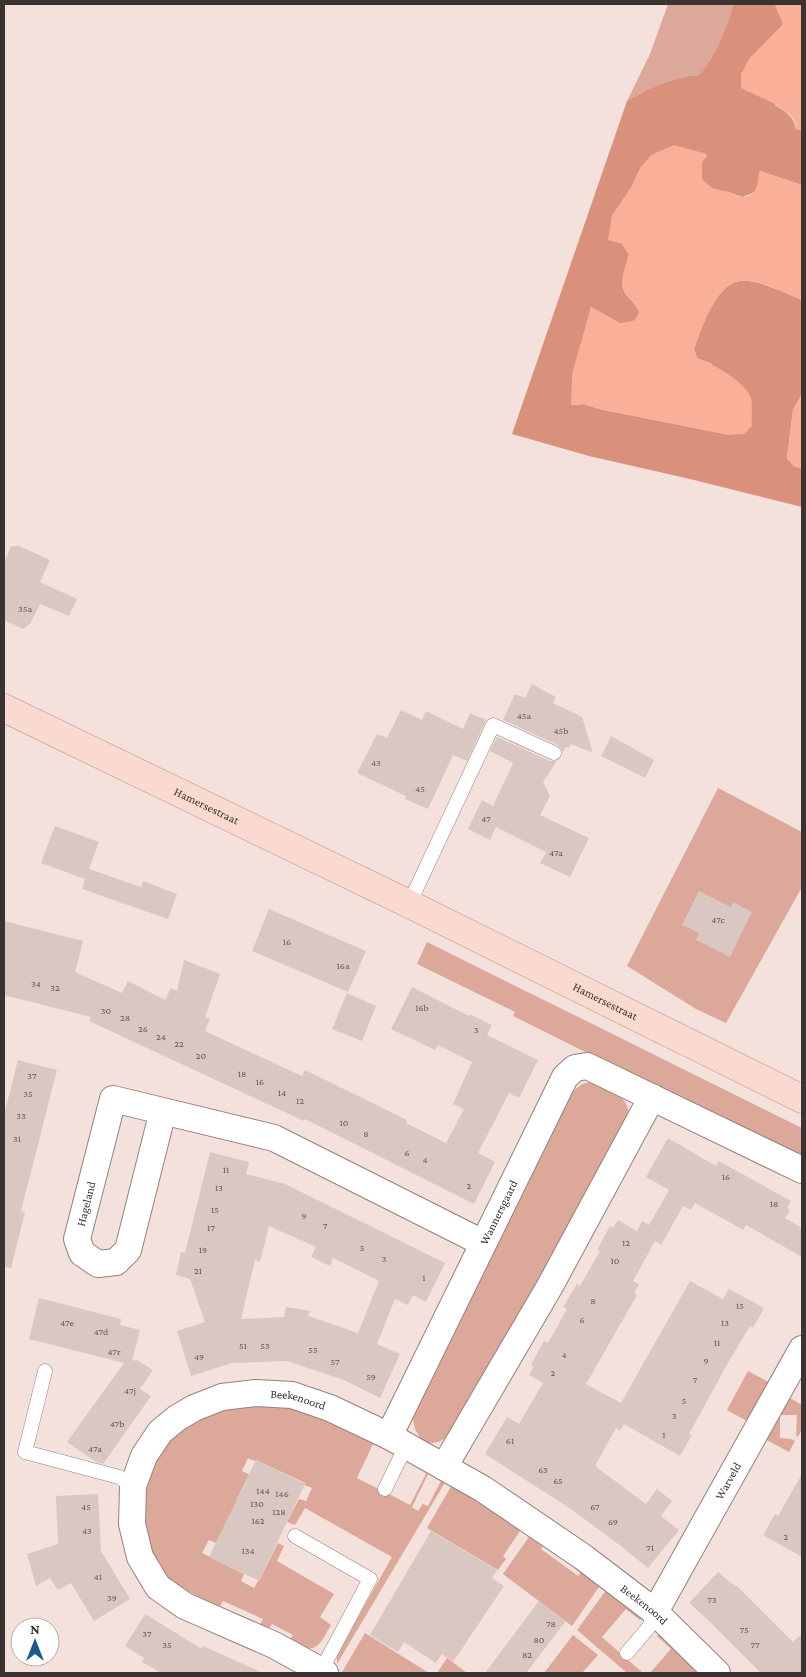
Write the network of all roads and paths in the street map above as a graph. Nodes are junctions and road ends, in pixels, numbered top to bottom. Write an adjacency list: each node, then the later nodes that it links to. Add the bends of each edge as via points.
1 (4, 708): 3 (main road, Hamersestraat)
2 (554, 753): 3 (lane, via 493,725)
3 (408, 904): 5 (main road, Hamersestraat)
4 (652, 1097): 7 (street, Wannersgaard); 8 (street, Wannersgaard, via 587,1066 570,1072); 12 (street, via 550,1286)
5 (802, 1099)
6 (163, 1110): 6 (street, Hageland, via 113,1099 76,1239 82,1253 98,1264 116,1262 128,1250); 8 (street, Hageland, via 274,1138)
7 (802, 1170)
8 (483, 1243): 11 (street, Wannersgaard)
9 (802, 1349): 16 (street, Warveld)
10 (45, 1371): 13 (lane, via 25,1452 119,1477)
11 (397, 1441): 12 (street, Beekenoord); 13 (street, Beekenoord, via 330,1408 292,1395 256,1393 222,1396 194,1408 160,1432 144,1456); 14 (lane)
12 (444, 1467): 16 (street, Beekenoord, via 483,1489 583,1557)
13 (133, 1486): 18 (street, Beekenoord, via 132,1524 140,1557 158,1587 185,1606 274,1645)
14 (385, 1489)
15 (295, 1536): 18 (lane, via 370,1579)
16 (655, 1612): 17 (lane, via 649,1627); 19 (street, Beekenoord)
17 (627, 1653)
18 (323, 1672)
19 (717, 1673)

